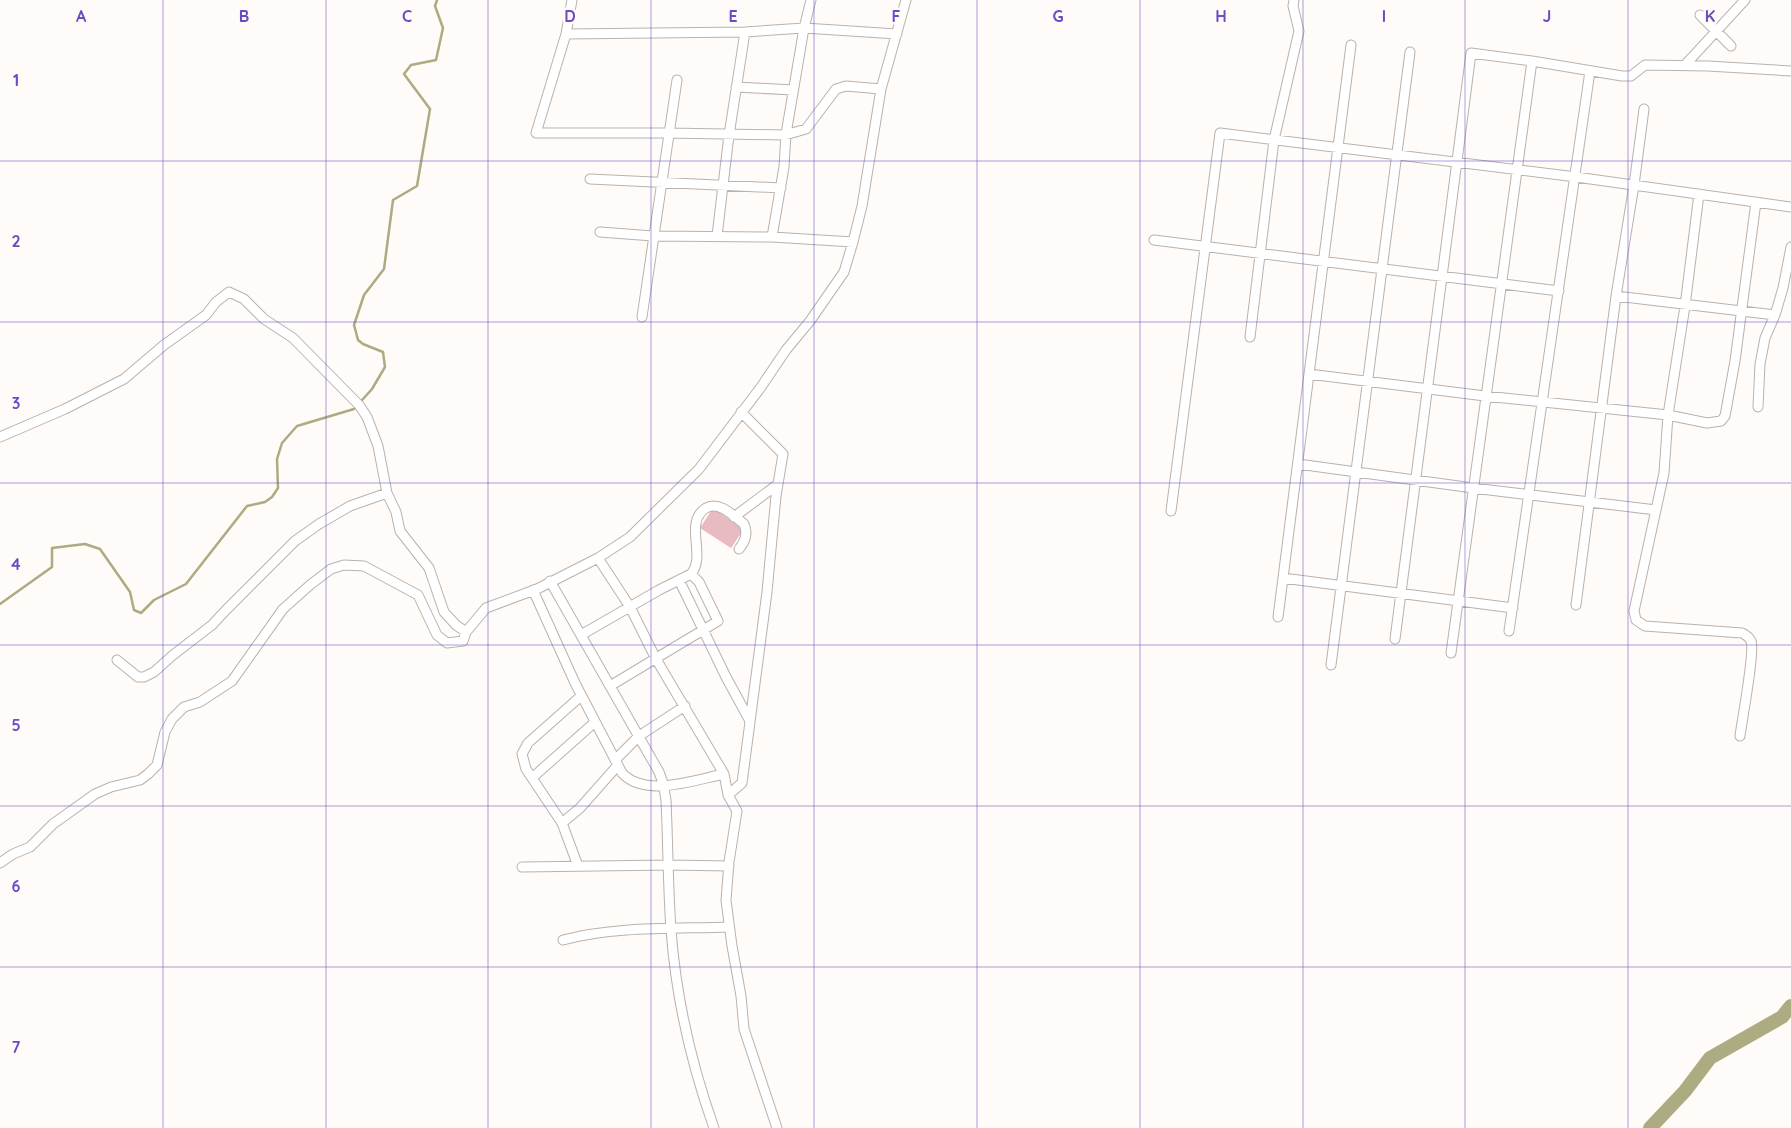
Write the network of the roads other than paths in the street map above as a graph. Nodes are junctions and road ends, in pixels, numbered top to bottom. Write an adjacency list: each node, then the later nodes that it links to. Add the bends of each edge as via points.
1 (572, 0): 10 (street)
2 (811, 0): 7 (street)
3 (906, 0): 11 (street)
4 (1294, 0): 27 (street, via 1299,31 1297,45)
5 (1745, 0): 9 (street)
6 (1700, 15): 9 (street)
7 (804, 28): 8 (street); 11 (street); 22 (street)
8 (745, 32): 10 (street); 20 (street)
9 (1716, 32): 13 (street); 16 (street)
10 (566, 34): 24 (street, via 536,133)
11 (896, 34): 21 (street)
12 (1351, 45): 28 (street)
13 (1731, 46)
14 (1410, 52): 29 (street)
15 (1532, 61): 17 (street); 30 (street, via 1471,53); 31 (street)
16 (1684, 65): 17 (street, via 1645,65 1628,76); 18 (street)
17 (1590, 71): 32 (street)
18 (1791, 71)
19 (677, 80): 24 (street)
20 (736, 88): 22 (street); 26 (street)
21 (881, 89): 25 (street, via 836,88 806,129); 46 (street)
22 (793, 90): 25 (street)
23 (1644, 109): 36 (street)
24 (669, 133): 26 (street); 34 (street)
25 (786, 134): 26 (street); 37 (street)
26 (729, 135): 35 (street)
27 (1274, 140): 28 (street); 47 (street, via 1220,133); 49 (street)
28 (1338, 147): 29 (street); 50 (street)
29 (1397, 155): 30 (street); 51 (street)
30 (1458, 163): 31 (street); 52 (street)
31 (1516, 169): 32 (street); 53 (street)
32 (1576, 177): 36 (street); 54 (street)
33 (590, 179): 34 (street)
34 (661, 183): 35 (street); 42 (street)
35 (723, 184): 37 (street); 43 (street)
36 (1634, 185): 38 (street); 55 (street)
37 (781, 188): 44 (street)
38 (1699, 194): 39 (street); 56 (street)
39 (1756, 202): 40 (street); 57 (street)
40 (1791, 207)
41 (600, 232): 42 (street)
42 (653, 236): 43 (street); 59 (street)
43 (717, 236): 44 (street)
44 (772, 237): 46 (street)
45 (1154, 240): 47 (street)
46 (853, 242): 68 (street, via 844,272)
47 (1205, 246): 49 (street); 80 (street)
48 (1791, 247): 58 (street)
49 (1260, 253): 50 (street); 60 (street)
50 (1324, 260): 51 (street); 61 (street)
51 (1382, 268): 52 (street); 62 (street)
52 (1443, 275): 53 (street); 63 (street)
53 (1501, 282): 54 (street); 64 (street)
54 (1559, 291): 65 (street)
55 (1616, 296): 56 (street); 67 (street)
56 (1685, 306): 57 (street); 69 (street)
57 (1741, 311): 58 (street); 69 (street, via 1725,416 1721,421 1707,423)
58 (1775, 315): 66 (street, via 1765,338 1760,364)
59 (642, 317)
60 (1250, 337)
61 (1309, 374): 62 (street); 71 (street)
62 (1368, 382): 63 (street); 72 (street)
63 (1428, 389): 64 (street); 73 (street)
64 (1485, 396): 65 (street); 75 (street)
65 (1543, 402): 67 (street); 77 (street)
66 (1758, 407)
67 (1601, 408): 69 (street); 78 (street)
68 (742, 412): 74 (street, via 783,454); 83 (street, via 699,469 630,537)
69 (1668, 415): 79 (street, via 1664,472)
70 (0, 437): 76 (street, via 124,379 206,315 229,292 244,299 264,319 293,338 357,402 367,417 378,446)
71 (1298, 464): 72 (street); 85 (street)
72 (1356, 472): 73 (street); 88 (street)
73 (1416, 480): 75 (street); 90 (street)
74 (778, 484): 81 (street); 108 (street)
75 (1473, 488): 77 (street); 91 (street)
76 (387, 493): 98 (street, via 400,531 429,568 444,612); 103 (street, via 350,506 295,541 212,626 149,675 138,677)
77 (1530, 494): 78 (street); 94 (street)
78 (1590, 503): 79 (street); 92 (street)
79 (1656, 510): 111 (street, via 1634,611 1636,620 1645,626 1747,635 1751,640 1752,654)
80 (1171, 511)
81 (734, 517): 82 (street, via 744,524 746,531); 84 (street, via 714,505 700,514 695,523 698,547)
82 (738, 549)
83 (598, 558): 87 (street); 93 (street)
84 (691, 574): 86 (street); 96 (street, via 699,582 718,621)
85 (1284, 578): 88 (street); 95 (street)
86 (680, 580): 93 (street); 96 (street)
87 (550, 581): 89 (street); 99 (street)
88 (1341, 586): 90 (street); 104 (street)
89 (533, 590): 98 (street, via 486,608); 106 (street)
90 (1401, 594): 91 (street); 100 (street)
91 (1458, 602): 94 (street); 101 (street)
92 (1576, 605)
93 (630, 607): 99 (street); 102 (street)
94 (1513, 608): 97 (street)
95 (1278, 617)
96 (703, 630): 102 (street); 108 (street)
97 (1509, 631)
98 (466, 632): 118 (street, via 463,642 446,643 438,635 418,596 364,566 344,565 331,569 283,608 232,681 200,702 184,707 172,719 165,732 157,764 148,774 140,780 95,794 53,824 30,847)
99 (581, 635): 105 (street)
100 (1395, 639)
101 (1451, 653)
102 (656, 659): 105 (street); 107 (street)
103 (117, 660)
104 (1331, 665)
105 (610, 686): 110 (street)
106 (582, 696): 109 (street); 114 (street, via 523,750 522,758)
107 (685, 706): 110 (street); 113 (street)
108 (750, 721): 116 (street, via 742,782)
109 (595, 722): 112 (street); 114 (street)
110 (639, 736): 112 (street); 115 (street)
111 (1740, 736)
112 (616, 762): 115 (street, via 626,778 636,784); 117 (street, via 580,808)
113 (724, 774): 115 (street); 116 (street)
114 (532, 778): 117 (street)
115 (664, 786): 119 (street)
116 (728, 795): 121 (street, via 737,811)
117 (562, 823): 120 (street)
118 (0, 863)
119 (669, 865): 120 (street); 121 (street); 124 (street)
120 (578, 866): 122 (street)
121 (729, 866): 123 (street, via 726,900)
122 (522, 868)
123 (729, 927): 124 (street); 127 (street, via 744,1029)
124 (671, 929): 125 (street, via 604,932); 126 (street, via 696,1076)
125 (563, 940)
126 (714, 1128)
127 (777, 1128)

